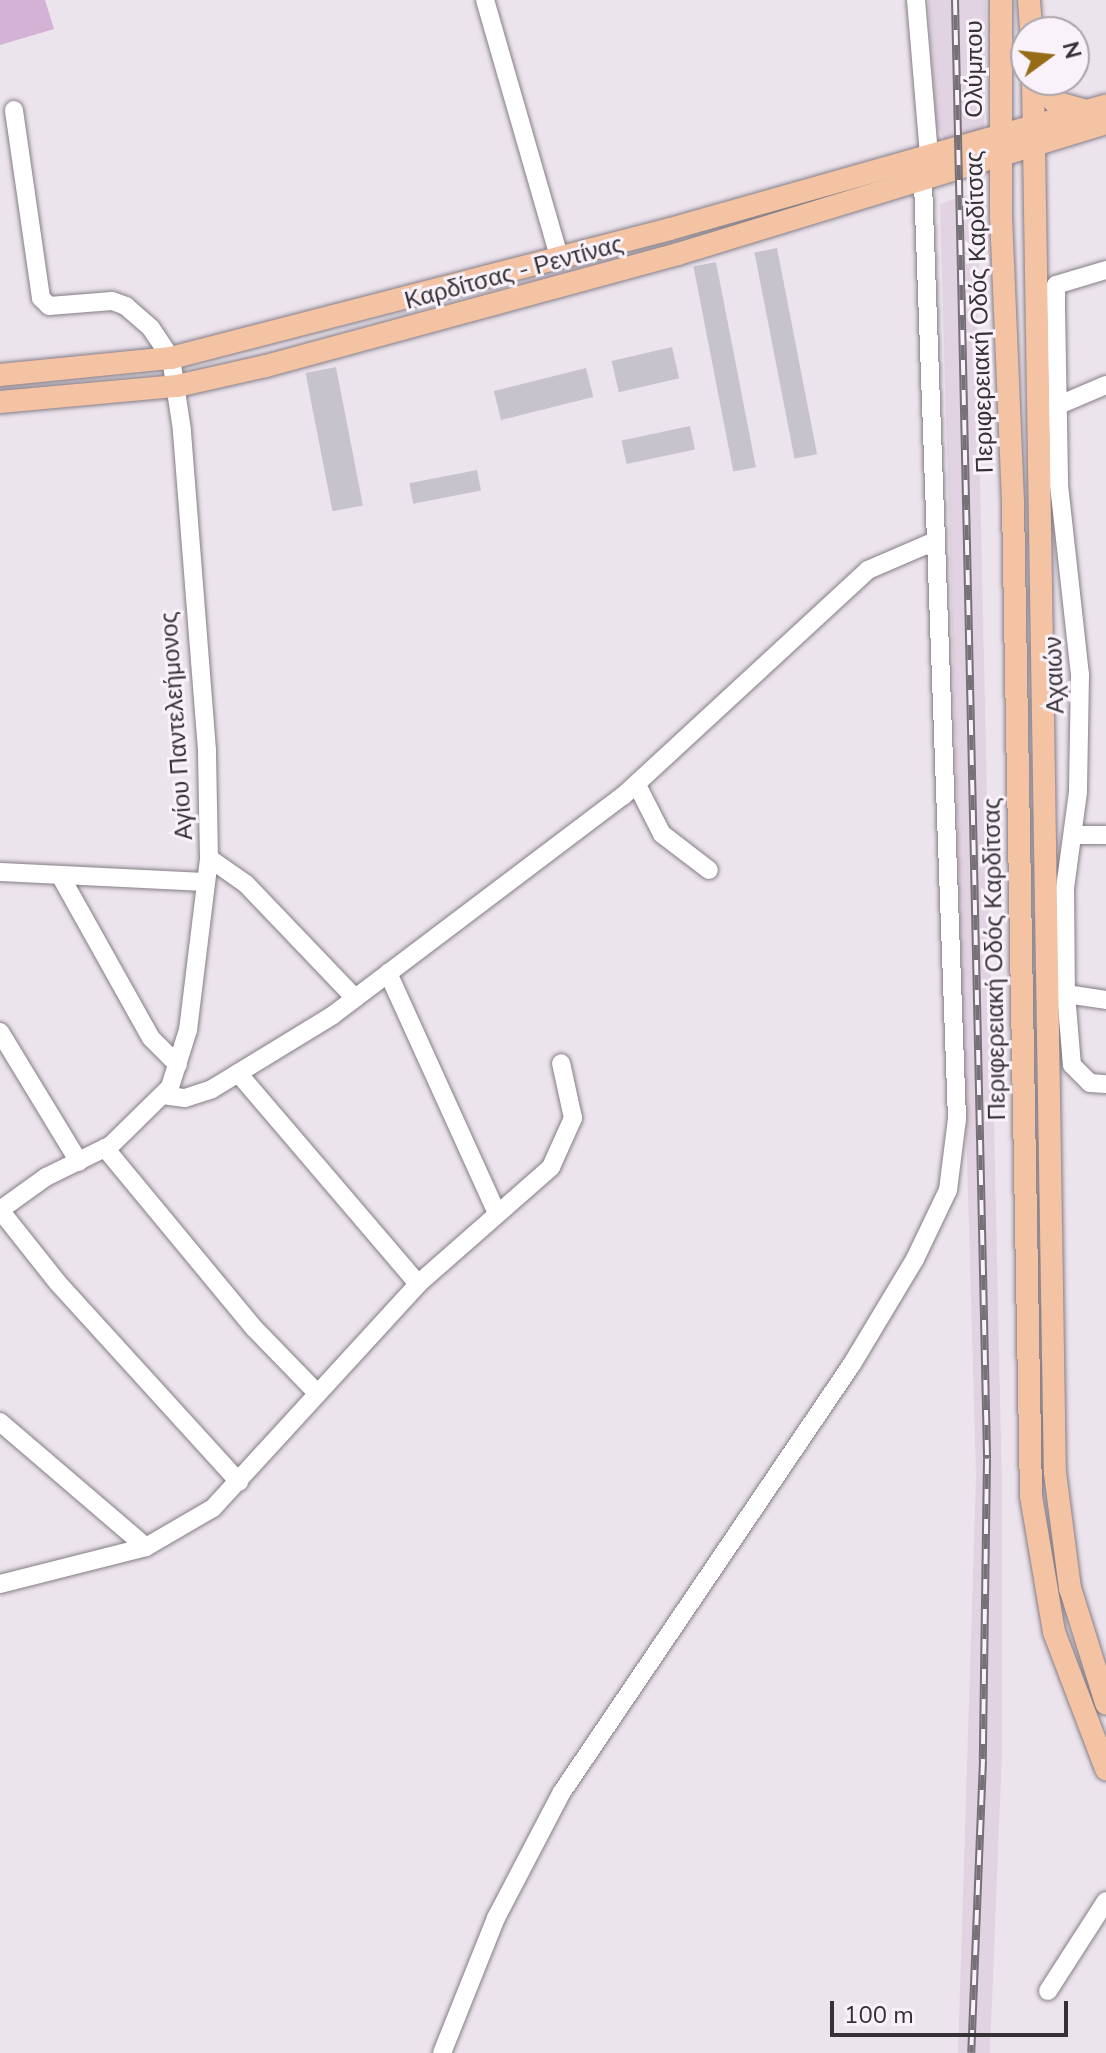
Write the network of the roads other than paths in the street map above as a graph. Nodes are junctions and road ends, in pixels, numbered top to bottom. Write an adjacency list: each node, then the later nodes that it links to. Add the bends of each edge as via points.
1 (485, 0): 14 (street)
2 (916, 0): 10 (street)
3 (1001, 0): 9 (main road, Ολύμπου)
4 (1034, 96): 8 (main road)
5 (1049, 96): 7 (main road)
6 (14, 110): 16 (street, via 41,298 49,306 112,301 126,306 151,328)
7 (1100, 113): 8 (main road, Καρδίτσας - Ρεντίνας)
8 (1033, 137): 9 (main road, Καρδίτσας - Ρεντίνας); 51 (main road, Περιφερειακή Οδός Καρδίτσας, via 1055,1473 1070,1588)
9 (1000, 148): 10 (main road, Καρδίτσας - Ρεντίνας); 11 (main road, Καρδίτσας - Ρεντίνας); 52 (main road, Περιφερειακή Οδός Καρδίτσας, via 1014,519 1031,1496 1054,1632)
10 (929, 156): 12 (main road, Καρδίτσας - Ρεντίνας)
11 (923, 182): 13 (main road, Καρδίτσας - Ρεντίνας); 22 (street)
12 (670, 229): 13 (main road); 14 (main road, Καρδίτσας - Ρεντίνας)
13 (678, 254): 18 (main road, Καρδίτσας - Ρεντίνας)
14 (559, 257): 16 (main road, Καρδίτσας - Ρεντίνας)
15 (1106, 270): 21 (street, Αχαιών, via 1056,285)
16 (171, 358): 17 (main road, Καρδίτσας - Ρεντίνας); 18 (street, Αγίου Παντελεήμονος)
17 (0, 375)
18 (177, 386): 20 (main road, Καρδίτσας - Ρεντίνας); 26 (street, Αγίου Παντελεήμονος, via 207,750)
19 (1104, 391): 21 (street)
20 (0, 402)
21 (1059, 405): 24 (street, Αχαιών, via 1059,485 1080,675)
22 (935, 541): 23 (street, via 912,547 861,576); 55 (street, via 957,1119 948,1190 915,1259 852,1364 562,1792 500,1909)
23 (637, 785): 27 (street, via 662,834); 31 (street)
24 (1073, 835): 25 (street); 32 (street, Αχαιών, via 1065,888)
25 (1106, 835)
26 (209, 858): 30 (street, Αγίου Παντελεήμονος); 33 (street, via 246,884)
27 (709, 870)
28 (0, 872): 29 (street)
29 (61, 877): 30 (street); 37 (street, via 151,1038)
30 (206, 882): 37 (street, Αγίου Παντελεήμονος, via 188,1030)
31 (388, 973): 33 (street); 44 (street)
32 (1066, 994): 34 (street); 39 (street, Αχαιών, via 1072,1065 1090,1083)
33 (355, 998): 38 (street)
34 (1106, 1000)
35 (0, 1032): 42 (street)
36 (561, 1063): 44 (street, via 573,1118 563,1147 541,1179)
37 (178, 1065): 40 (street, Αγίου Παντελεήμονος)
38 (238, 1073): 40 (street, via 193,1096); 45 (street)
39 (1106, 1084)
40 (163, 1095): 41 (street, Αγίου Παντελεήμονος)
41 (105, 1148): 42 (street, Αγίου Παντελεήμονος); 46 (street, via 254,1328)
42 (79, 1162): 43 (street, Αγίου Παντελεήμονος)
43 (0, 1210): 48 (street, via 58,1283)
44 (496, 1211): 45 (street)
45 (418, 1284): 46 (street)
46 (317, 1393): 48 (street)
47 (0, 1422): 49 (street)
48 (239, 1482): 49 (street, via 198,1521)
49 (146, 1547): 50 (street)
50 (0, 1584)
51 (1106, 1703)
52 (1106, 1769)
53 (1106, 1901): 54 (street)
54 (1048, 1991)
55 (442, 2053)

